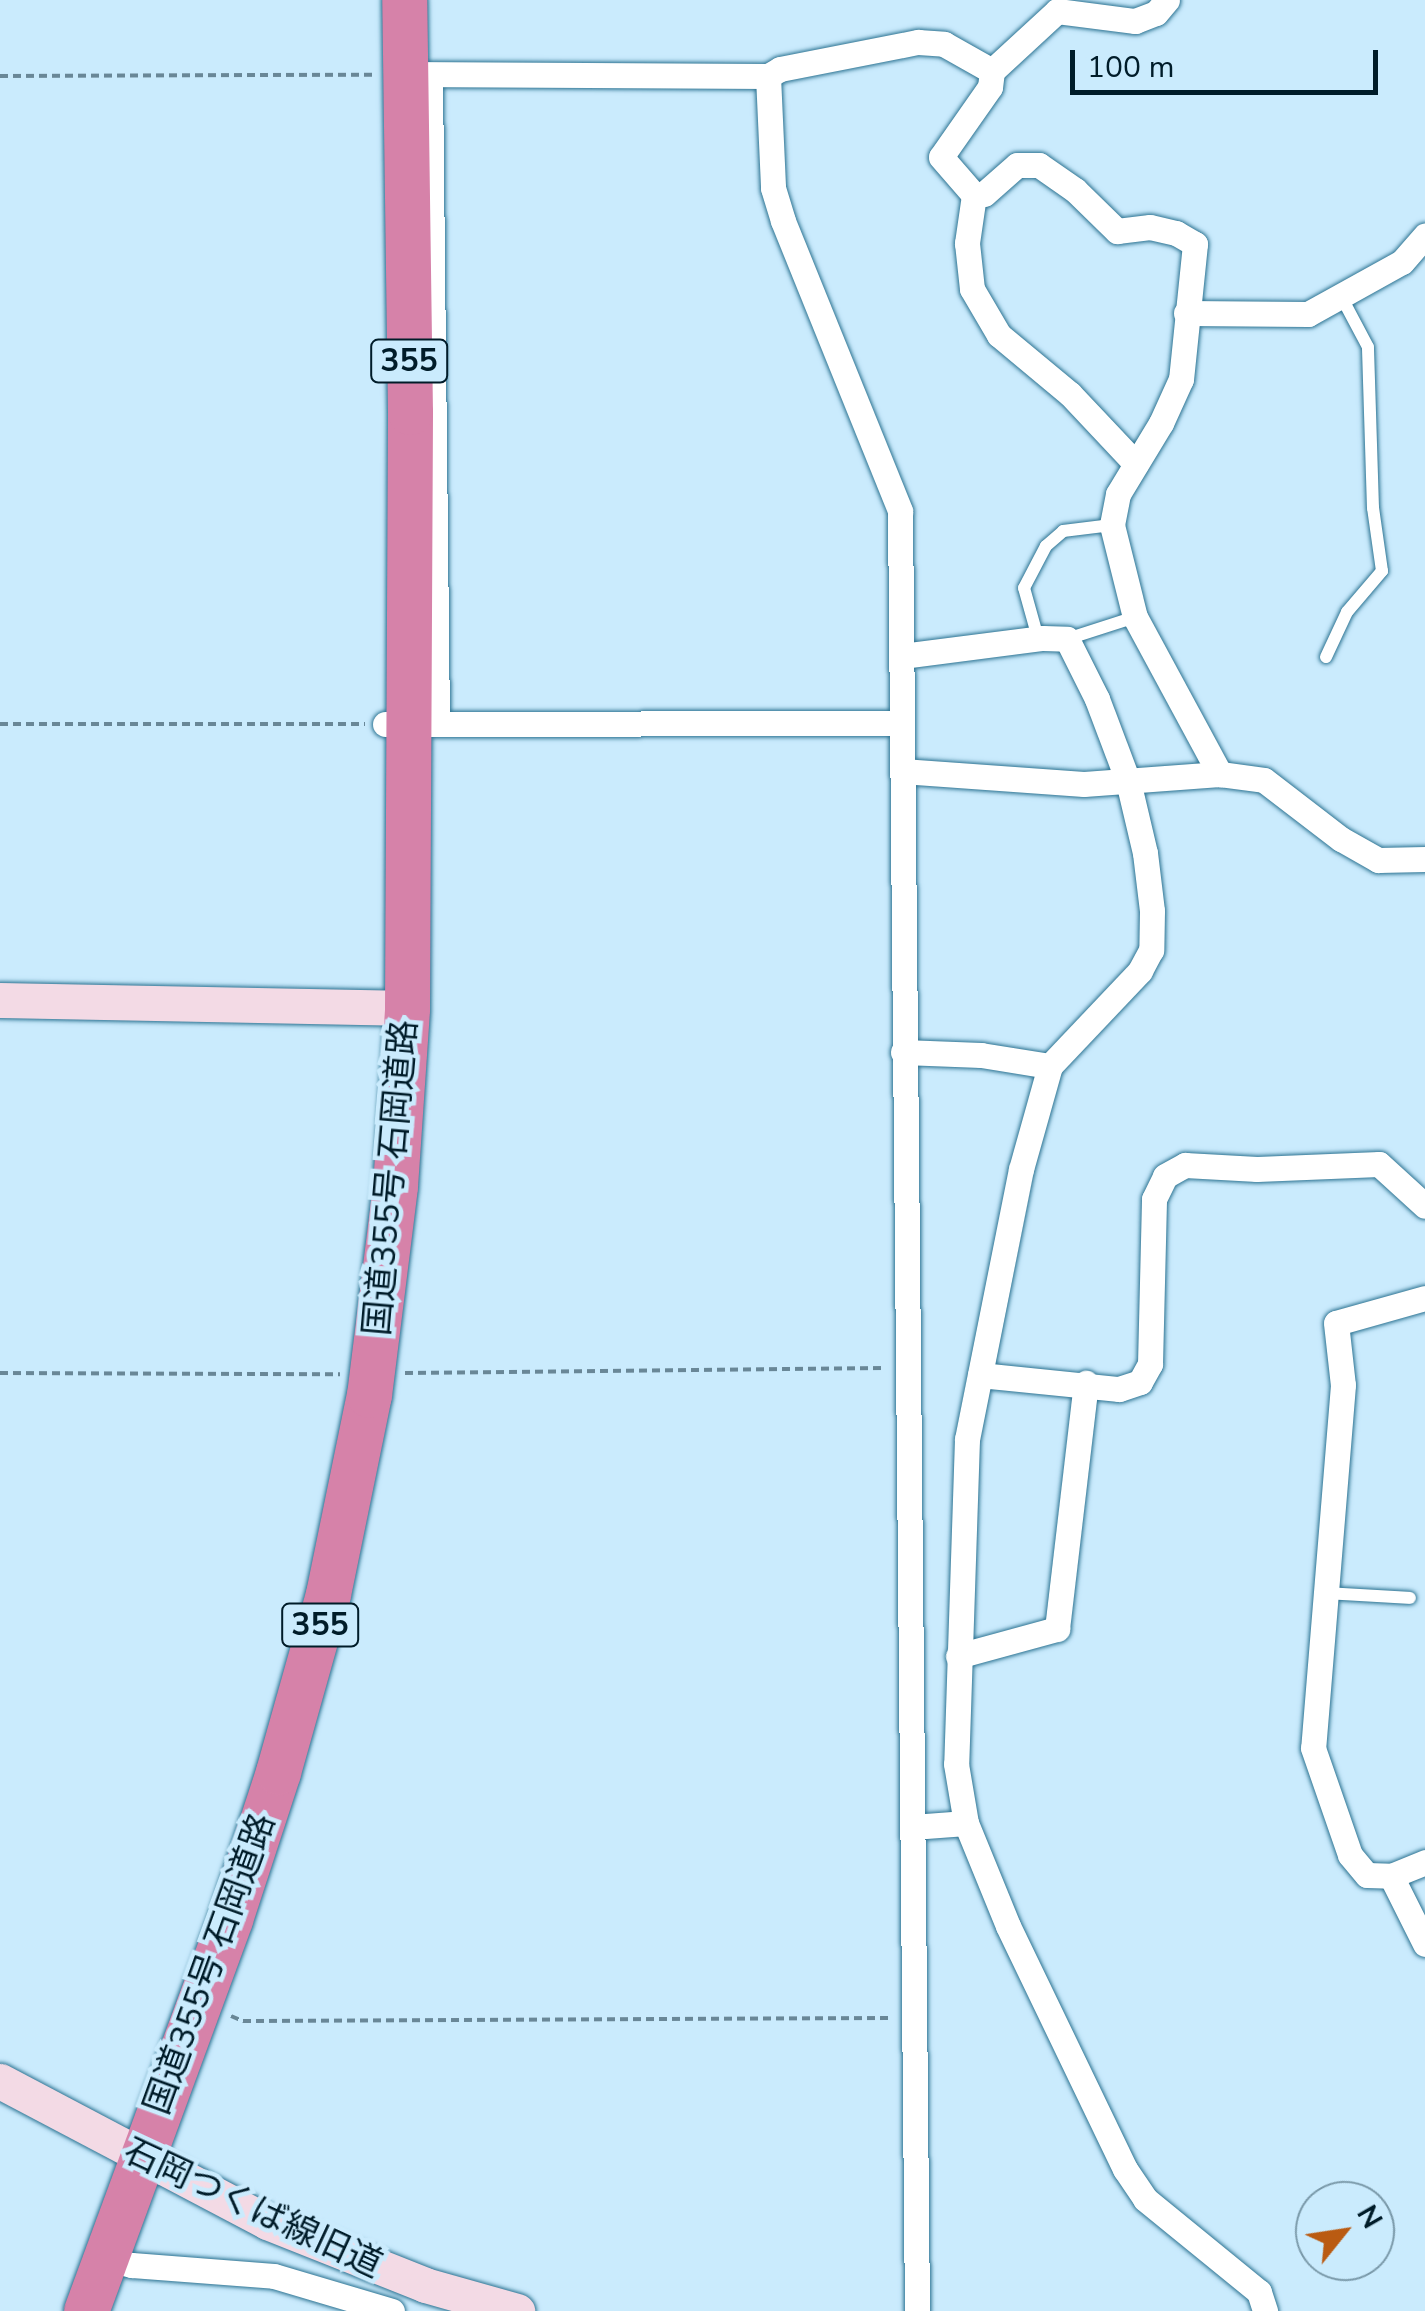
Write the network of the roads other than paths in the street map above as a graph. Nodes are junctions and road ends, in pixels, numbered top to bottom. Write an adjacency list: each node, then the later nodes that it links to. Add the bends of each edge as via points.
1 (404, 0): 4 (highway, 国道355号 石岡道路 / 355)
2 (1168, 0): 3 (street, via 1135,21 1057,11)
3 (992, 71): 5 (street, via 944,44 918,42); 6 (street, via 990,87 941,156)
4 (418, 76): 5 (street); 17 (highway, 国道355号 石岡道路 / 355)
5 (768, 76): 15 (street, via 773,188 783,221 897,496)
6 (974, 195): 9 (street, via 1017,164 1039,164 1116,231 1150,227 1176,233 1195,244); 10 (street, via 967,244 976,300 1000,335 1070,394)
7 (1425, 236): 8 (street, via 1402,262)
8 (1342, 298): 9 (street, via 1292,317); 16 (lane, via 1368,347 1382,571 1347,612)
9 (1186, 313): 10 (street, via 1181,379)
10 (1136, 464): 11 (street, via 1114,504)
11 (1112, 525): 12 (street); 13 (lane, via 1063,531 1046,546 1024,588)
12 (1135, 618): 14 (lane); 20 (street)
13 (1038, 638): 14 (street); 15 (street)
14 (1067, 640): 21 (street)
15 (902, 656): 18 (street)
16 (1326, 656)
17 (410, 723): 18 (street); 24 (highway, 国道355号 石岡道路 / 355)
18 (902, 723): 19 (street)
19 (902, 770): 21 (street, via 1084,784); 25 (street)
20 (1220, 774): 21 (street); 22 (street, via 1264,780 1340,840 1378,860)
21 (1128, 781): 26 (street, via 1146,853 1151,950)
22 (1425, 859)
23 (0, 1000): 24 (street)
24 (407, 1008): 40 (highway, 国道355号 石岡道路 / 355, via 395,1186 353,1484 304,1684 230,1918)
25 (903, 1052): 26 (street); 35 (street)
26 (1050, 1066): 29 (street, via 1021,1169)
27 (1425, 1206): 30 (street, via 1379,1164 1185,1166 1164,1176 1154,1199 1150,1364 1140,1382 1119,1389)
28 (1425, 1298): 31 (street, via 1336,1322 1344,1385)
29 (980, 1375): 30 (street); 33 (street, via 962,1505)
30 (1086, 1383): 33 (street, via 1058,1629)
31 (1327, 1593): 32 (lane); 37 (street, via 1313,1748 1350,1856 1367,1876)
32 (1410, 1598)
33 (958, 1656): 34 (street, via 956,1764)
34 (966, 1823): 35 (street); 46 (street, via 1008,1926 1126,2169 1146,2199 1259,2292)
35 (912, 1826): 45 (street)
36 (1425, 1862): 37 (street)
37 (1391, 1876): 38 (street)
38 (1425, 1944)
39 (0, 2081): 40 (street, 石岡つくば線旧道)
40 (142, 2157): 41 (highway, 国道355号 石岡道路 / 355); 44 (street, 石岡つくば線旧道, via 322,2246)
41 (105, 2258): 42 (highway, 国道355号 石岡道路 / 355); 43 (street, via 132,2266 274,2276)
42 (86, 2311)
43 (392, 2311)
44 (517, 2311)
45 (917, 2311)
46 (1264, 2311)

